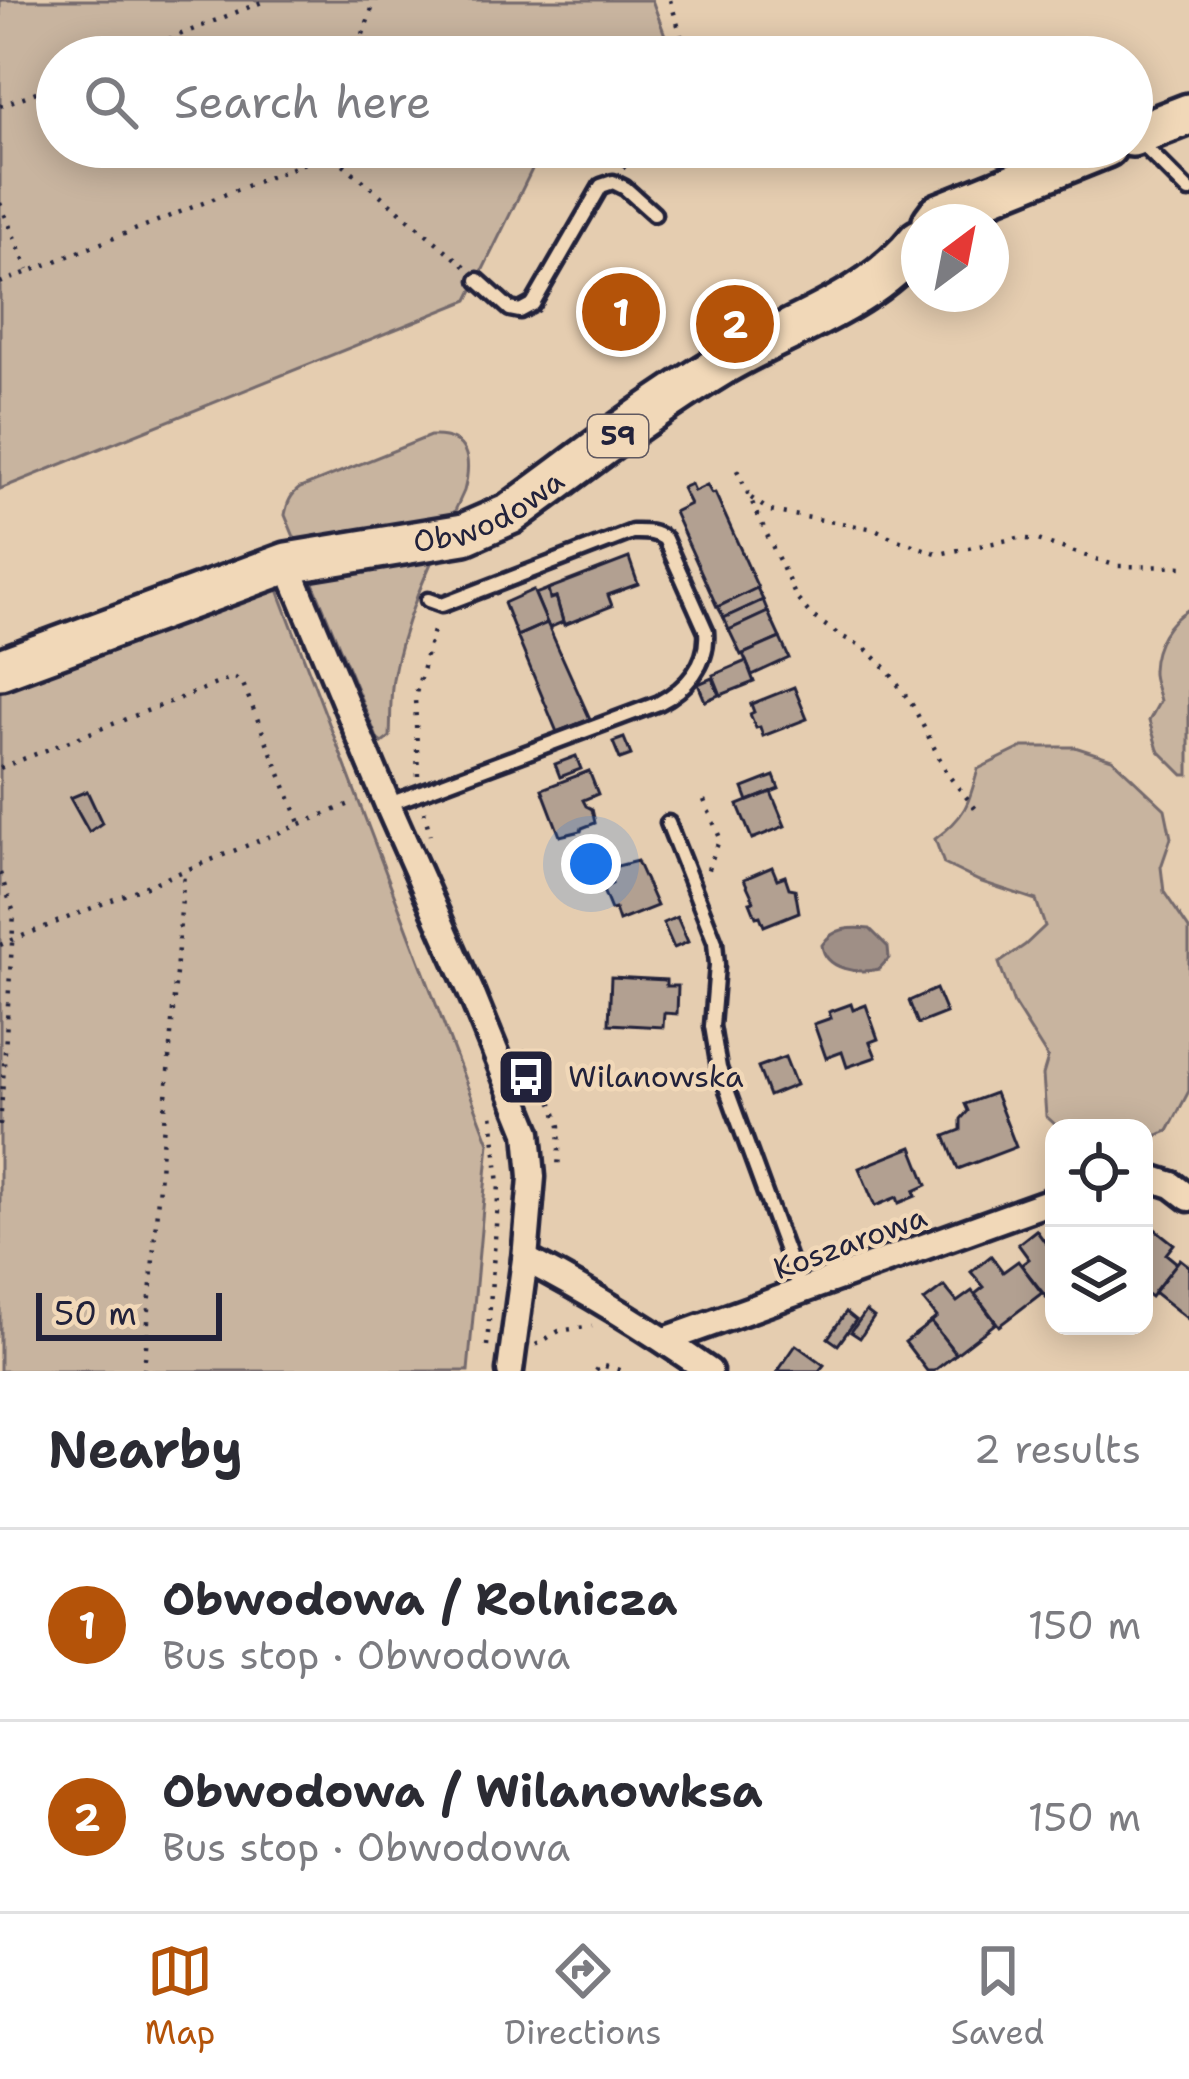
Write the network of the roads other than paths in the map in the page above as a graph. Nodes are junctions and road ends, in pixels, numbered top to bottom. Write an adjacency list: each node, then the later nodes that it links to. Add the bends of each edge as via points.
1 (1189, 114): 2 (main road)
2 (1153, 128)
3 (1153, 163): 5 (lane)
4 (1054, 168): 6 (main road)
5 (1189, 191)
6 (965, 204)
7 (654, 214): 9 (lane, via 625,188 601,186 533,304 510,309)
8 (901, 262): 10 (main road, Obwodowa / 59, via 857,296 719,367 489,525)
9 (478, 280)
10 (287, 562): 12 (main road, Obwodowa / 59); 13 (street)
11 (435, 603): 13 (lane, via 647,532 664,539 708,645 682,692)
12 (0, 669)
13 (388, 805): 18 (street, via 528,1132)
14 (668, 823): 19 (lane, via 715,942 719,1068)
15 (1153, 1179): 16 (street)
16 (1189, 1198)
17 (1045, 1203): 19 (street, Koszarowa)
18 (525, 1259): 20 (street); 21 (street)
19 (801, 1292): 20 (street, Koszarowa)
20 (665, 1340): 22 (street)
21 (510, 1371)
22 (709, 1371)

